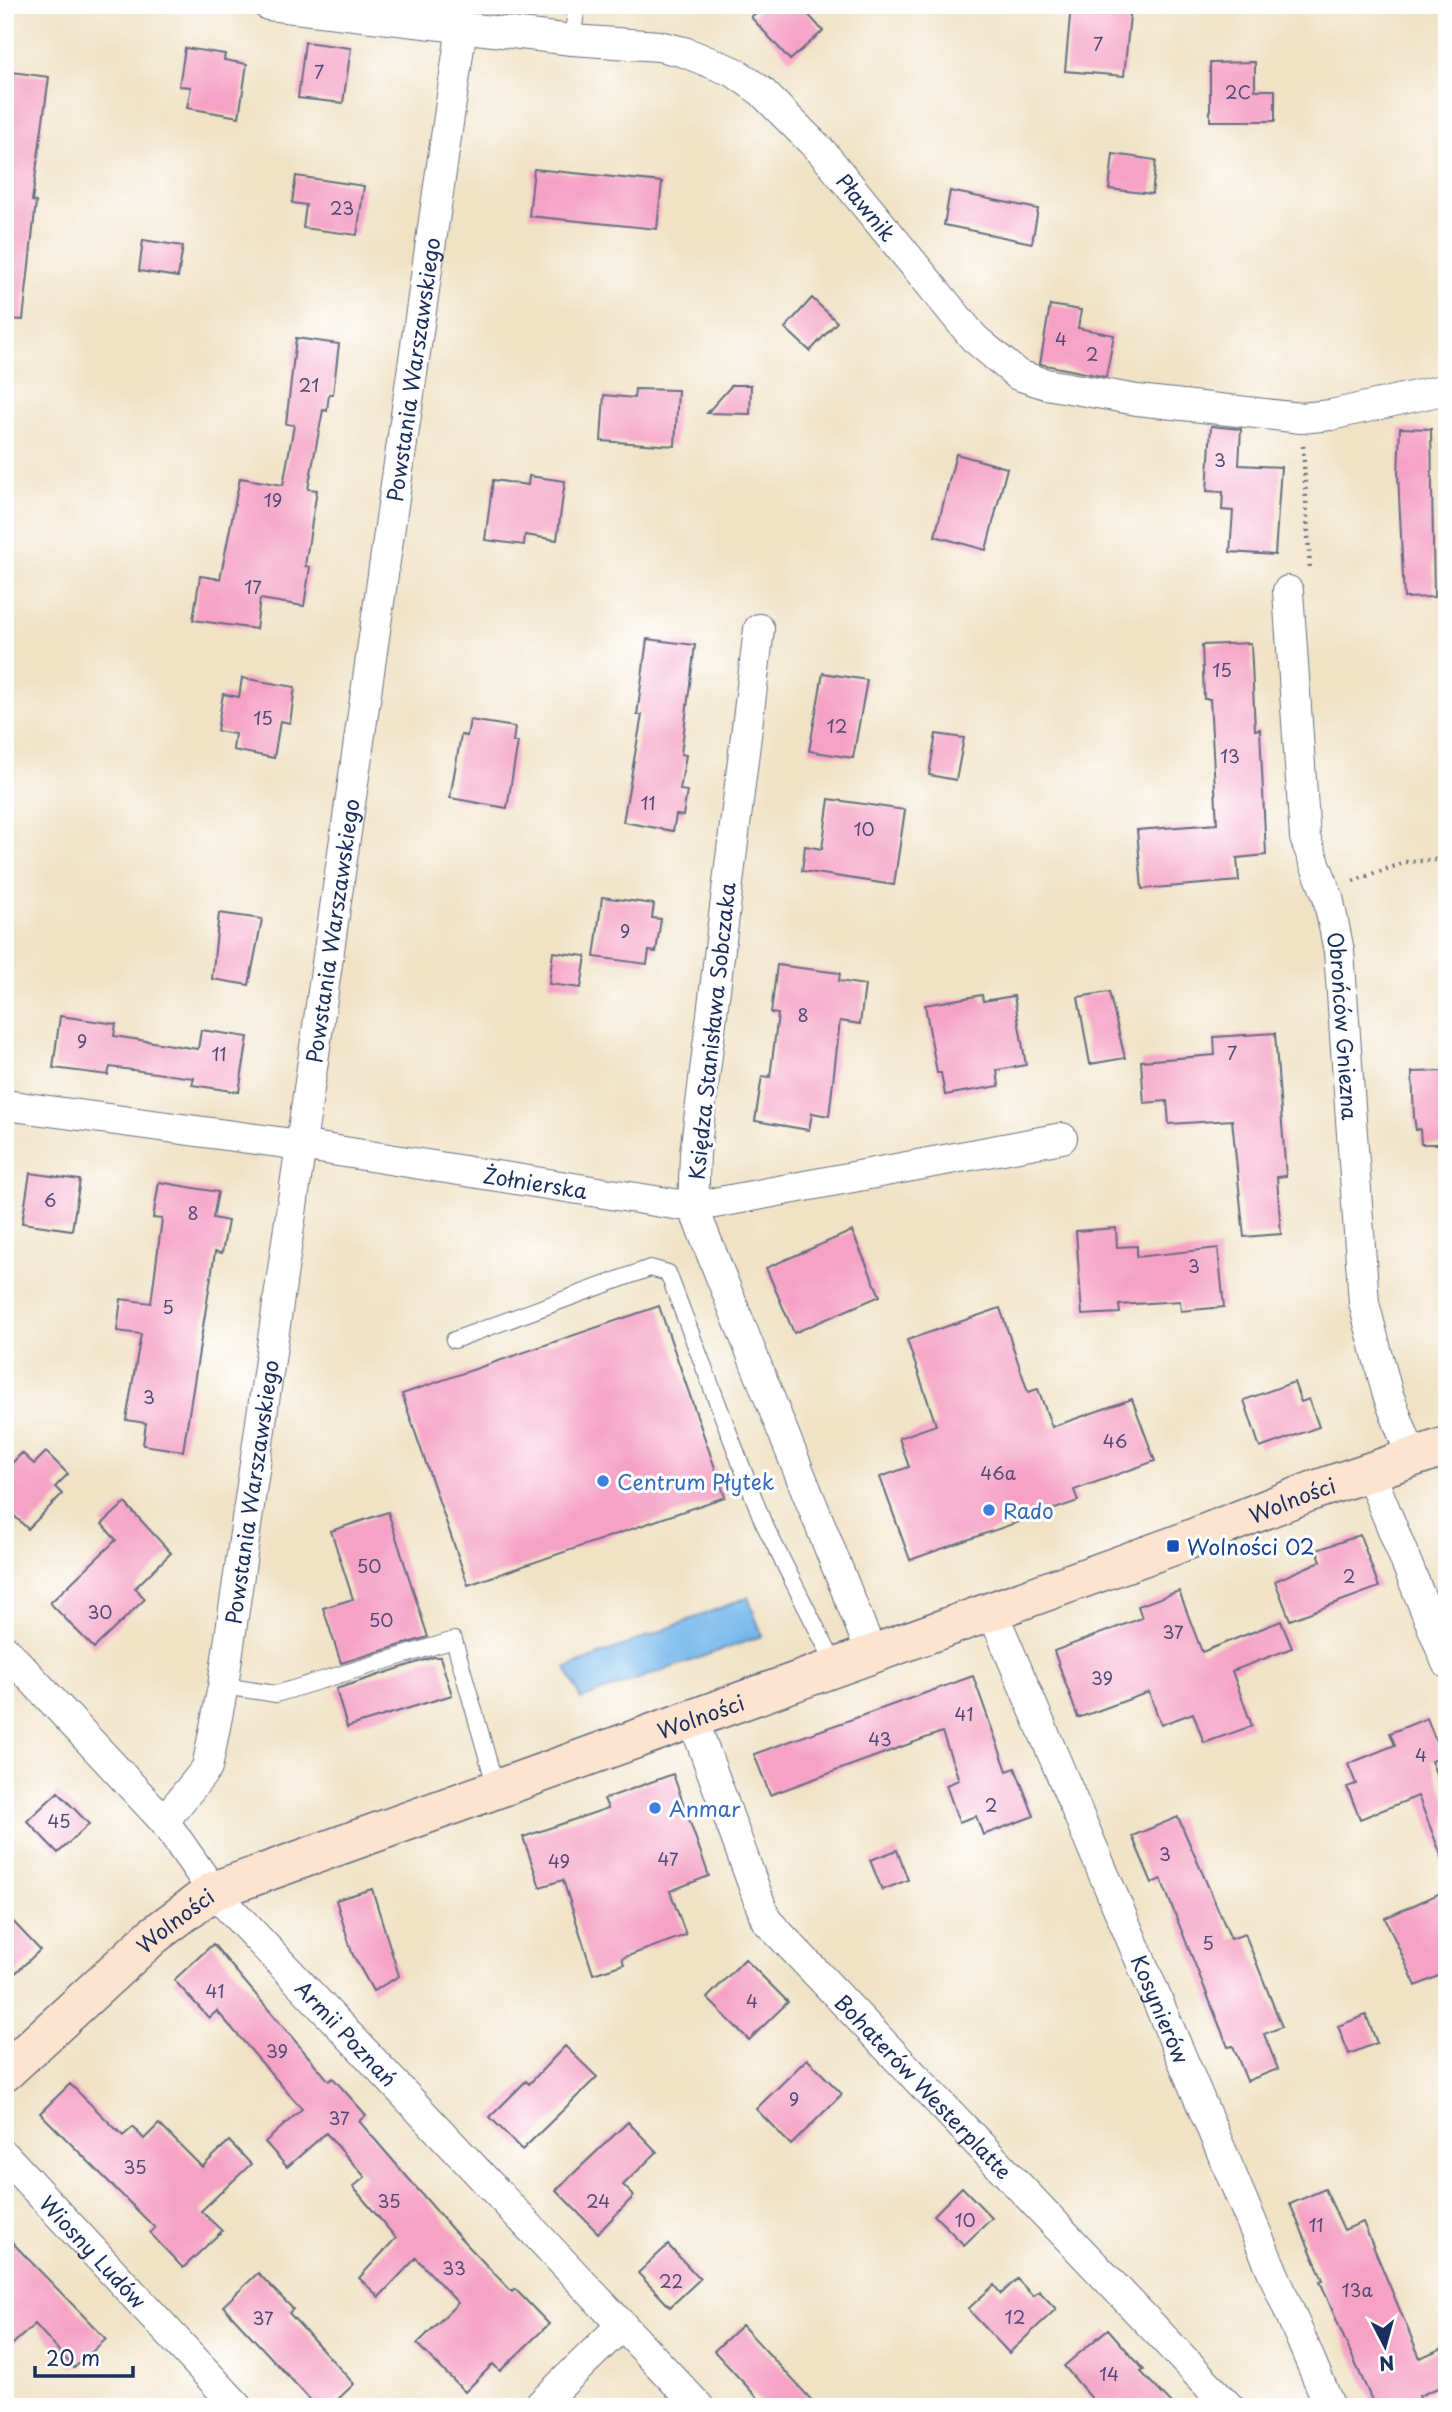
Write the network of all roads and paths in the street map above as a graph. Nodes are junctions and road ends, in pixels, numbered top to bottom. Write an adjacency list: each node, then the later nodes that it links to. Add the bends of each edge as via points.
1 (268, 5): 3 (street, Pławnik)
2 (577, 5): 4 (lane)
3 (462, 26): 4 (street, Pławnik); 13 (street, Powstania Warszawskiego)
4 (572, 40): 6 (street, Pławnik, via 684,52 734,72 761,91 822,152 974,338 1018,375 1137,400)
5 (1447, 389): 6 (street, Pławnik)
6 (1301, 418): 7 (path, via 1310,572)
7 (1288, 591): 10 (street, Obrońców Gniezna, via 1305,838)
8 (759, 629): 14 (street, Księdza Stanisława Sobczaka, via 695,1153)
9 (1447, 859): 10 (path, via 1406,862 1356,880)
10 (1328, 897): 16 (street, Obrońców Gniezna, via 1339,951 1364,1303 1387,1392)
11 (5, 1105): 13 (street, Żołnierska)
12 (1062, 1139): 14 (street, Żołnierska)
13 (300, 1145): 14 (street, Żołnierska); 23 (street, Powstania Warszawskiego)
14 (693, 1208): 20 (street, Księdza Stanisława Sobczaka)
15 (454, 1340): 22 (lane, via 650,1268 668,1273 762,1522)
16 (1429, 1452): 17 (street, Wolności)
17 (1370, 1473): 18 (street, Wolności); 21 (street)
18 (992, 1611): 20 (street, Wolności); 35 (street, Kosynierów)
19 (5, 1650): 26 (street, Armii Poznań)
20 (871, 1652): 22 (street, Wolności)
21 (1447, 1663)
22 (835, 1665): 24 (street, Wolności)
23 (223, 1686): 25 (lane, via 276,1694 454,1640); 26 (street, Powstania Warszawskiego, via 207,1768)
24 (693, 1719): 25 (street, Wolności); 34 (street, Bohaterów Westerplatte, via 766,1920)
25 (496, 1788): 27 (street, Wolności)
26 (164, 1821): 27 (street, Armii Poznań)
27 (213, 1891): 28 (street, Wolności, via 154,1935); 30 (street, Armii Poznań)
28 (5, 2072)
29 (5, 2156): 31 (street, Wiosny Ludów)
30 (622, 2325): 32 (street); 33 (street, Armii Poznań)
31 (238, 2407)
32 (538, 2407)
33 (699, 2407)
34 (1229, 2407)
35 (1331, 2407)

